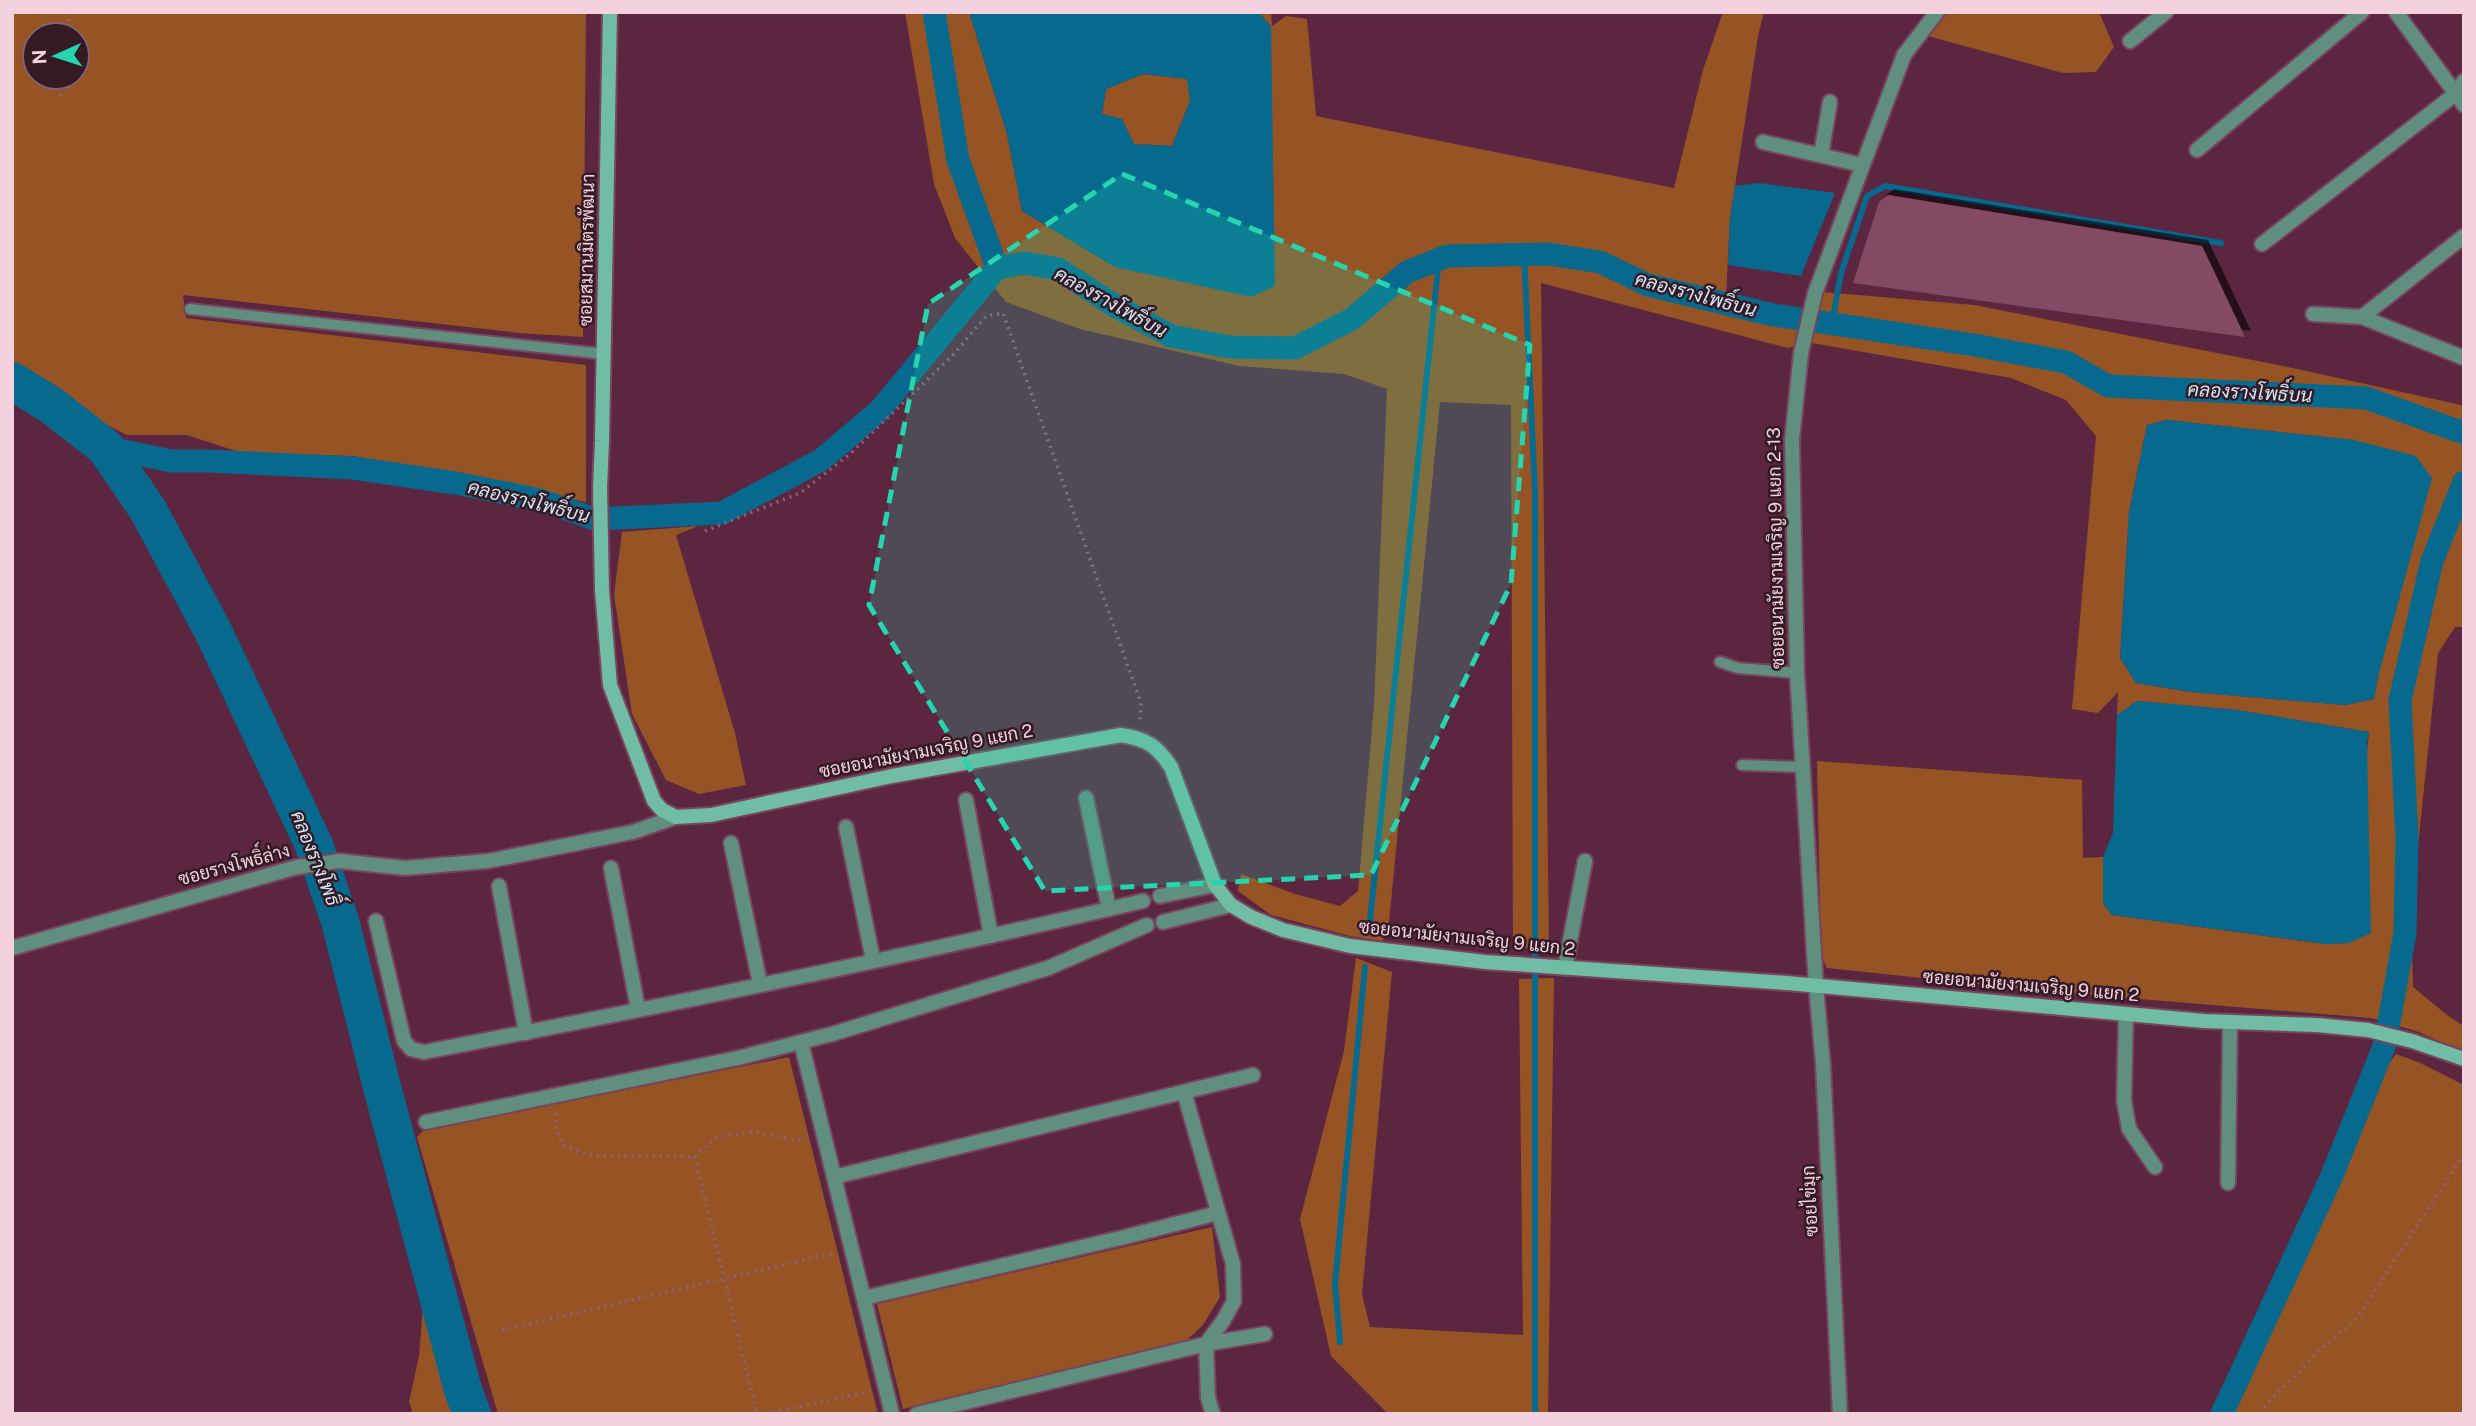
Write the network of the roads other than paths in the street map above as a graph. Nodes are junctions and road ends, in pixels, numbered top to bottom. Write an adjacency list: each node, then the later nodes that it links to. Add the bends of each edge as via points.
1 (610, 12): 19 (street, ซอยสมานมิตรพัฒนา)
2 (1937, 12): 13 (street, ซอยอนามัยงามเจริญ 9 แยก 2-13, via 1904,55)
3 (2166, 12): 6 (street)
4 (2362, 12): 11 (street)
5 (2396, 12): 8 (street)
6 (2130, 41)
7 (2464, 81): 8 (street)
8 (2459, 100): 15 (street)
9 (1830, 102): 12 (street)
10 (1763, 142): 12 (street)
11 (2197, 150)
12 (1821, 155): 13 (street)
13 (1862, 165): 22 (street, ซอยอนามัยงามเจริญ 9 แยก 2-13, via 1815,293 1801,353 1792,440)
14 (2464, 236): 18 (street)
15 (2262, 244)
16 (190, 309): 19 (lane)
17 (2313, 314): 18 (street)
18 (2362, 317): 20 (street)
19 (604, 354): 27 (street, ซอยสมานมิตรพัฒนา, via 600,488 610,685 654,801)
20 (2464, 358)
21 (1720, 662): 22 (lane)
22 (1797, 673): 24 (street, ซอยอนามัยงามเจริญ 9 แยก 2-13)
23 (1742, 765): 24 (lane)
24 (1804, 767): 48 (street, ซอยอนามัยงามเจริญ 9 แยก 2-13)
25 (1086, 798): 38 (street)
26 (966, 800): 43 (street)
27 (676, 817): 32 (street, ซอยอนามัยงามเจริญ 9 แยก 2, via 711,815 1121,734 1139,737 1160,750 1171,767); 44 (street, ซอยรางโพธิ์ล่าง, via 633,832 488,861 405,867 339,861 297,867)
28 (846, 827): 45 (street)
29 (731, 843): 47 (street)
30 (1585, 861): 46 (street)
31 (611, 868): 49 (street)
32 (1215, 885): 34 (street); 37 (street, ซอยอนามัยงามเจริญ 9 แยก 2)
33 (499, 886): 52 (street)
34 (1160, 897)
35 (1143, 901): 36 (street)
36 (1128, 905): 38 (street); 42 (street)
37 (1231, 905): 40 (street); 46 (street, ซอยอนามัยงามเจริญ 9 แยก 2, via 1283,930 1350,946)
38 (1109, 909): 43 (street)
39 (376, 921): 52 (street, via 404,1041 411,1049 424,1052)
40 (1163, 922)
41 (1147, 925): 42 (street)
42 (1133, 931): 53 (street, via 1048,968)
43 (991, 936): 45 (street)
44 (12, 948)
45 (873, 960): 47 (street)
46 (1566, 968): 48 (street, ซอยอนามัยงามเจริญ 9 แยก 2)
47 (760, 984): 49 (street)
48 (1816, 986): 50 (street, ซอยอนามัยงามเจริญ 9 แยก 2); 68 (street, ซอยไข่มุก)
49 (638, 1009): 52 (street)
50 (2126, 1014): 51 (street, ซอยอนามัยงามเจริญ 9 แยก 2); 58 (street, via 2124,1100 2129,1129)
51 (2230, 1023): 54 (street, ซอยอนามัยงามเจริญ 9 แยก 2, via 2368,1030); 60 (street)
52 (526, 1033)
53 (801, 1042): 57 (street); 59 (street)
54 (2464, 1059)
55 (1253, 1075): 56 (street)
56 (1184, 1092): 59 (street); 61 (street)
57 (426, 1122)
58 (2155, 1167)
59 (834, 1177): 62 (street)
60 (2228, 1183)
61 (1218, 1213): 62 (street); 64 (street, via 1233,1264 1234,1301)
62 (864, 1298): 65 (street)
63 (1265, 1334): 64 (street)
64 (1206, 1344): 66 (street); 67 (street)
65 (892, 1414)
66 (917, 1414)
67 (1213, 1414)
68 (1840, 1414)

